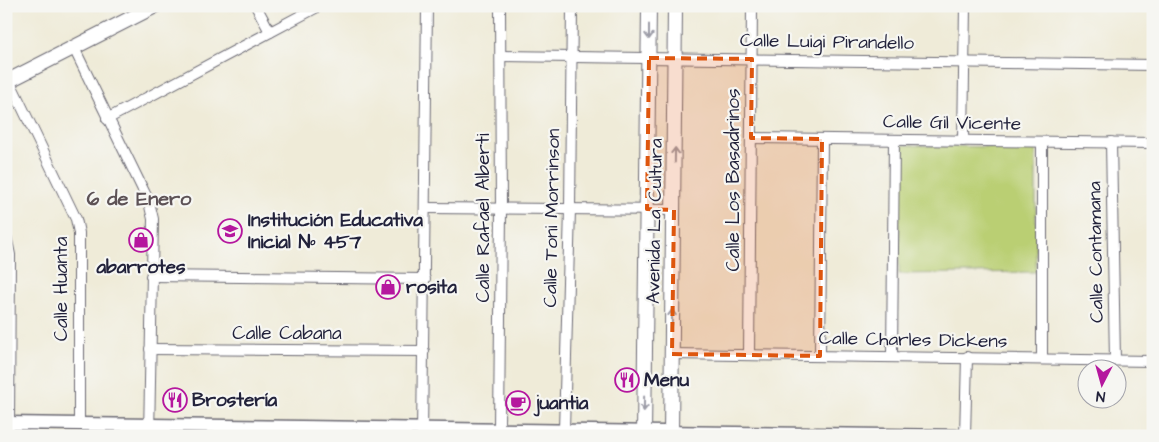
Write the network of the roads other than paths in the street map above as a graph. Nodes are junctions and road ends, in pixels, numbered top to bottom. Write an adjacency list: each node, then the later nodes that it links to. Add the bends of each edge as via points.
1 (155, 6): 12 (main road)
2 (256, 6): 11 (street)
3 (319, 6): 11 (street)
4 (427, 6): 29 (street)
5 (500, 6): 13 (street, Calle Rafael Alberti)
6 (572, 6): 14 (street, Calle Toni Morrinson)
7 (649, 6): 16 (main road, Avenida La Cultura, one-way to 16)
8 (675, 6): 15 (main road, Avenida La Cultura)
9 (752, 6): 17 (street, Calle Los Basadrinos)
10 (965, 6): 18 (street)
11 (270, 32): 21 (street)
12 (74, 48): 20 (main road); 21 (street)
13 (501, 56): 14 (street, Calle Luigi Pirandello); 30 (street, Calle Rafael Alberti)
14 (572, 57): 16 (street, Calle Luigi Pirandello); 31 (street, Calle Toni Morrinson)
15 (676, 57): 16 (street, Calle Luigi Pirandello); 17 (street, Calle Luigi Pirandello); 33 (main road, Avenida La Cultura, one-way to 15)
16 (649, 58): 32 (main road, Avenida La Cultura)
17 (752, 59): 18 (street, Calle Luigi Pirandello); 22 (street, Calle Los Basadrinos)
18 (964, 62): 19 (street, Calle Luigi Pirandello); 25 (street)
19 (1153, 65)
20 (8, 81): 49 (street, Calle Huanta, via 76,218 79,233)
21 (107, 119): 35 (street, via 149,202 152,219)
22 (751, 138): 23 (street, Calle Gil Vicente); 40 (street, Calle Los Basadrinos)
23 (822, 139): 24 (street, Calle Gil Vicente); 41 (street)
24 (894, 140): 25 (street, Calle Gil Vicente); 42 (street)
25 (963, 141): 26 (street, Calle Gil Vicente)
26 (1042, 142): 27 (street, Calle Gil Vicente); 44 (street)
27 (1111, 142): 28 (street, Calle Gil Vicente); 45 (street, Calle Contamana)
28 (1153, 143)
29 (426, 208): 30 (street); 36 (street)
30 (501, 209): 31 (street); 50 (street, Calle Rafael Alberti)
31 (570, 209): 32 (street); 52 (street, Calle Toni Morrinson)
32 (647, 210): 33 (street); 54 (main road, Avenida La Cultura, one-way to 54)
33 (674, 210): 39 (main road, Avenida La Cultura, one-way to 33)
34 (6, 236): 48 (street, via 10,255)
35 (151, 276): 36 (street); 37 (street)
36 (425, 279): 38 (street)
37 (150, 349): 38 (street, Calle Cabana); 51 (street)
38 (424, 351): 53 (street)
39 (672, 354): 40 (street, Calle Charles Dickens); 55 (main road, Avenida La Cultura)
40 (749, 354): 41 (street, Calle Charles Dickens)
41 (820, 356): 42 (street, Calle Charles Dickens)
42 (892, 357): 43 (street, Calle Charles Dickens)
43 (966, 357): 44 (street, Calle Charles Dickens); 58 (street)
44 (1042, 359): 45 (street, Calle Charles Dickens)
45 (1115, 360)
46 (1126, 360): 47 (street, Calle Charles Dickens)
47 (1153, 361)
48 (8, 423): 49 (street)
49 (79, 424): 51 (street)
50 (499, 429): 52 (street); 53 (street)
51 (149, 430): 53 (street)
52 (564, 430): 54 (street)
53 (423, 432)
54 (644, 434): 55 (street)
55 (671, 434): 56 (street)
56 (891, 435): 57 (street)
57 (956, 436)
58 (965, 436)

